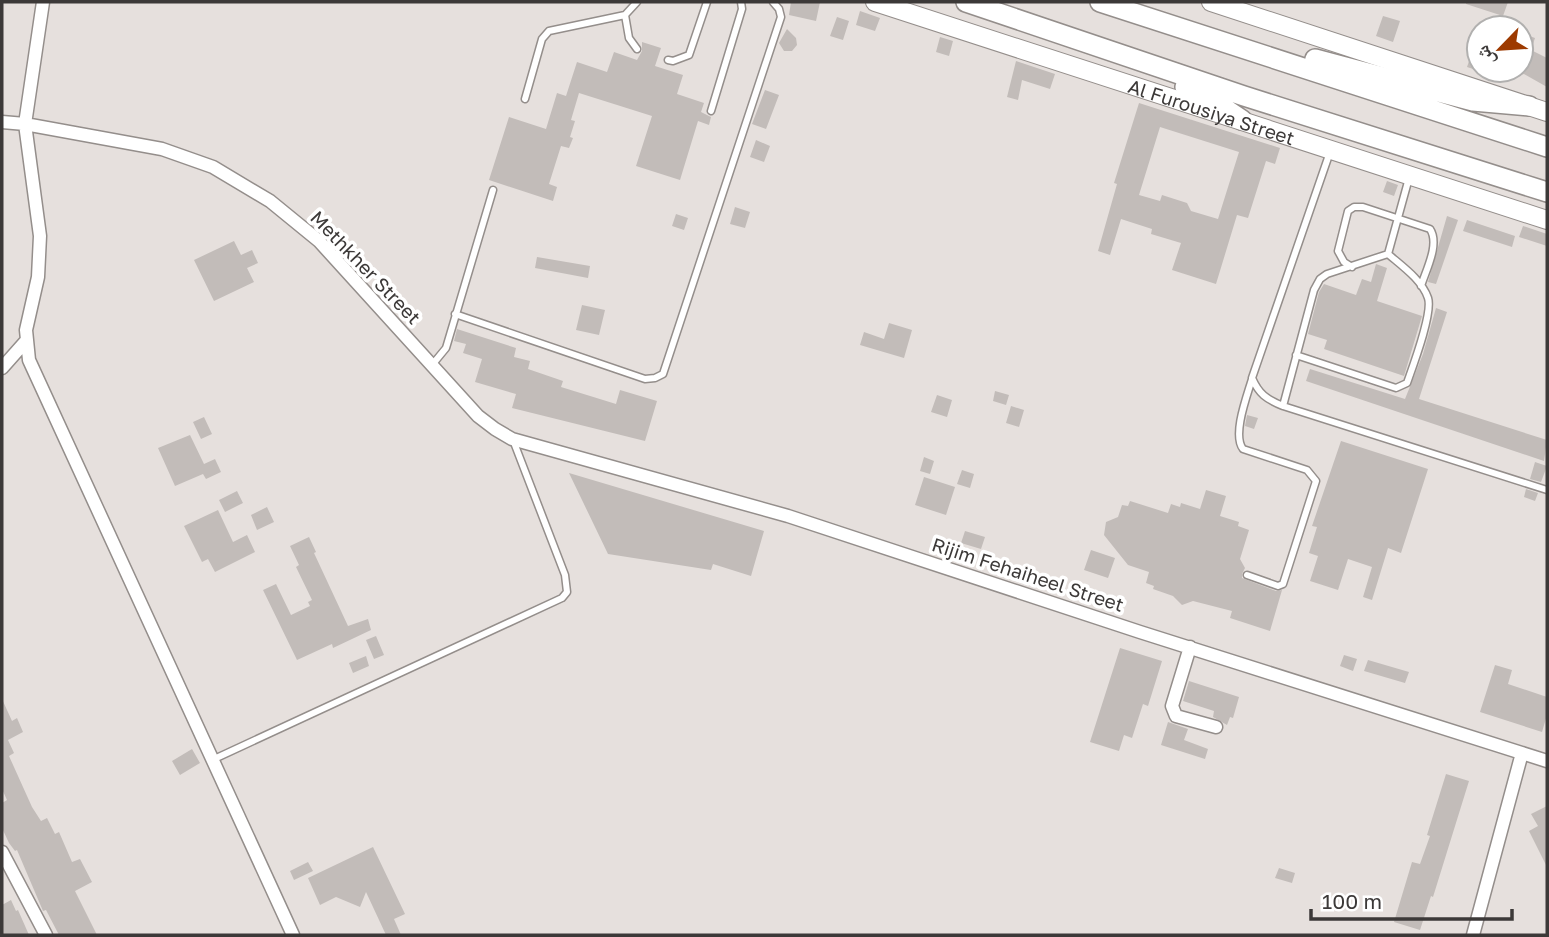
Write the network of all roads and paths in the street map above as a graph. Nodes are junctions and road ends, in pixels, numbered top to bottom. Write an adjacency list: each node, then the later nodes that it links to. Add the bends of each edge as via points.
1 (43, 2): 19 (street)
2 (637, 2): 10 (lane)
3 (707, 2): 13 (lane, via 689,55)
4 (741, 2): 16 (lane)
5 (773, 2): 32 (lane, via 781,17 663,374 645,379)
6 (875, 2): 17 (main road, Al Furousiya Street)
7 (968, 2): 17 (highway, via 1016,28 1191,89); 23 (highway, Al Furousiya Street)
8 (1100, 2): 12 (highway)
9 (1211, 2): 15 (main road)
10 (625, 15): 11 (lane, via 629,38); 14 (lane, via 549,32 542,39)
11 (637, 48)
12 (1262, 54): 15 (highway, via 1309,57 1473,101); 20 (highway)
13 (668, 60)
14 (525, 99)
15 (1538, 109)
16 (711, 111)
17 (1242, 120): 21 (main road, Al Furousiya Street)
18 (2, 122): 19 (street, Methkher Street)
19 (25, 124): 33 (street, via 40,249); 35 (street, Methkher Street, via 162,149 213,167 270,201 319,241)
20 (1547, 147)
21 (1331, 150): 22 (main road, Al Furousiya Street); 37 (lane)
22 (1410, 176): 27 (lane); 28 (main road, Al Furousiya Street)
23 (1494, 176): 25 (highway, Al Furousiya Street); 26 (highway)
24 (494, 190): 32 (lane)
25 (1547, 192)
26 (1547, 202)
27 (1398, 218): 29 (lane); 30 (lane, via 1363,207 1348,211 1338,251); 31 (lane, via 1433,233)
28 (1547, 220)
29 (1388, 254): 30 (lane); 31 (lane)
30 (1352, 267): 34 (lane, via 1320,279)
31 (1421, 286): 34 (lane, via 1430,301 1428,313 1403,387)
32 (455, 314): 35 (lane, via 446,348)
33 (26, 341): 36 (street); 46 (street, via 34,374)
34 (1296, 355): 38 (lane)
35 (432, 365): 39 (street, Methkher Street)
36 (2, 368)
37 (1252, 378): 38 (lane, via 1266,399); 42 (lane, via 1239,445 1307,470 1316,481 1287,579 1278,586)
38 (1283, 406): 41 (lane)
39 (495, 429): 40 (street, Rijim Fehaiheel Street)
40 (512, 439): 43 (street, Rijim Fehaiheel Street, via 788,516); 46 (lane, via 565,575 567,592 562,598)
41 (1547, 490)
42 (1247, 575)
43 (1190, 647): 44 (street, via 1172,706 1176,716); 45 (street, Rijim Fehaiheel Street)
44 (1216, 727)
45 (1522, 753): 47 (street, Rijim Fehaiheel Street); 51 (street)
46 (212, 760): 50 (street)
47 (1547, 761)
48 (2, 852): 49 (street)
49 (46, 935)
50 (293, 935)
51 (1473, 935)

